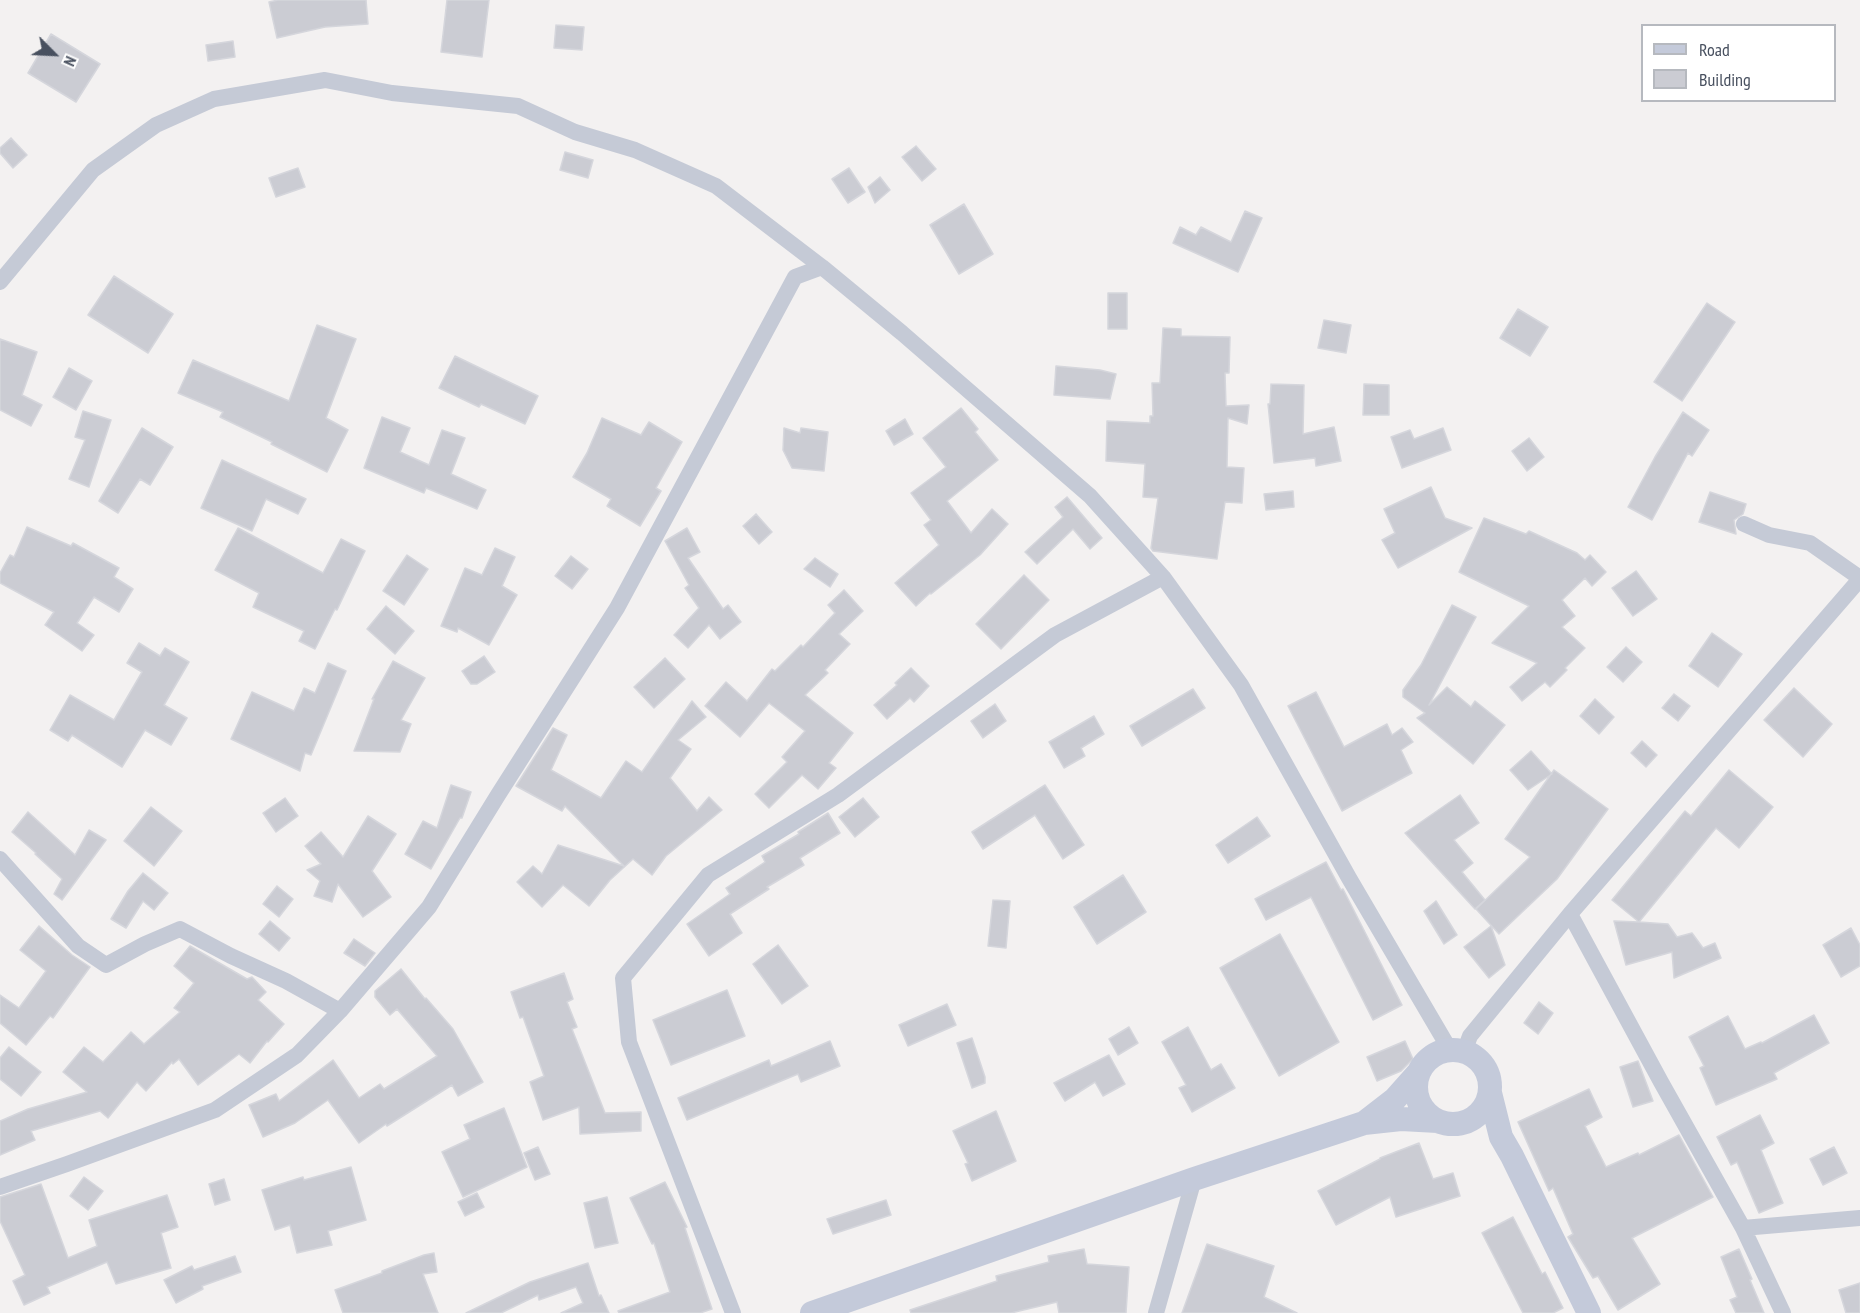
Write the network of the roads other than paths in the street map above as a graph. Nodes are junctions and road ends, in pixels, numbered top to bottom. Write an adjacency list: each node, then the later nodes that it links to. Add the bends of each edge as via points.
1 (822, 267): 2 (street, via 716,186 635,150 575,132 518,106 392,93 325,80 214,99 156,125 93,170); 4 (street, via 1090,496); 8 (street, via 795,277 616,608 429,907)
2 (0, 282)
3 (1744, 524): 5 (street, via 1769,536 1810,543)
4 (1163, 578): 9 (street, via 1241,685 1349,878); 19 (street, via 1055,634 838,795 708,875 623,978 629,1042)
5 (1860, 578): 7 (street)
6 (0, 859): 8 (street, via 78,946 106,965 180,929)
7 (1570, 914): 9 (street); 18 (street)
8 (340, 1011): 16 (street, via 297,1055 215,1110)
9 (1457, 1051): 10 (main road, via 1432,1057); 11 (main road, via 1484,1066)
10 (1419, 1072): 12 (main road, via 1395,1099); 13 (main road, via 1418,1101 1423,1109)
11 (1490, 1093): 13 (main road, via 1475,1118); 14 (main road, via 1500,1137)
12 (1364, 1123): 13 (main road, via 1401,1119); 15 (main road)
13 (1445, 1123): 14 (main road, via 1474,1132)
14 (1512, 1156): 22 (main road)
15 (1194, 1179): 20 (main road); 21 (street)
16 (0, 1187)
17 (1860, 1218): 18 (street)
18 (1743, 1228): 23 (street)
19 (733, 1313)
20 (812, 1313)
21 (1156, 1313)
22 (1589, 1313)
23 (1783, 1313)

